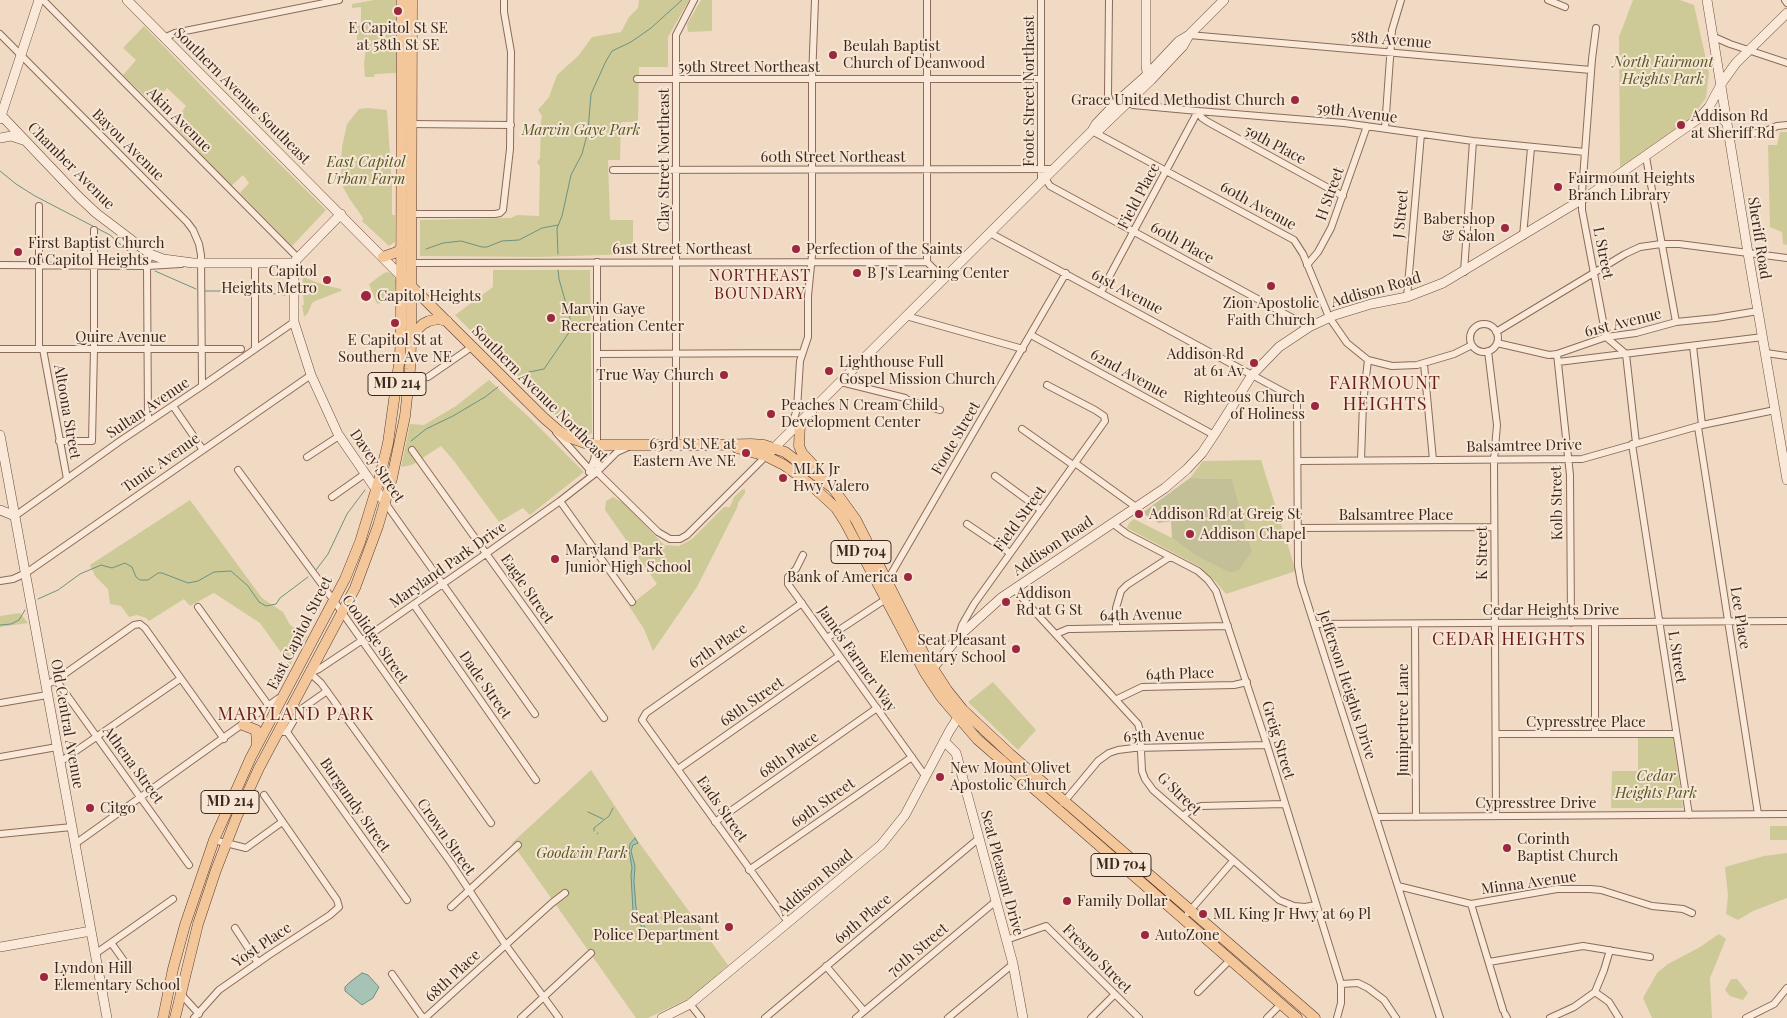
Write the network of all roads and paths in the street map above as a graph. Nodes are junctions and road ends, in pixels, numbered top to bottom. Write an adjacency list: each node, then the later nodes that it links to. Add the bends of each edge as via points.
1 (41, 0): 26 (main road); 77 (street, Akin Avenue)
2 (127, 0): 23 (main road, Southern Avenue Southeast)
3 (339, 0): 23 (street, via 175,33)
4 (402, 0): 41 (main road)
5 (412, 0): 41 (main road)
6 (504, 0): 43 (street, via 511,52)
7 (694, 0): 34 (street, Clay Street Northeast, via 676,35)
8 (815, 0): 31 (street)
9 (927, 0): 32 (street)
10 (1041, 0): 33 (street, Foote Street Northeast)
11 (1109, 0): 37 (street, via 1108,95)
12 (1146, 0): 29 (main road)
13 (1224, 0): 21 (main road)
14 (1400, 0): 25 (street)
15 (1548, 0): 17 (street)
16 (1707, 0): 22 (main road, Sheriff Road)
17 (1565, 7)
18 (1787, 13): 24 (main road, Addison Road)
19 (1596, 28): 28 (street, L Street)
20 (0, 34): 26 (street, Bayou Avenue)
21 (1189, 35): 25 (street, 58th Avenue); 29 (main road, via 1179,41)
22 (1714, 37): 24 (street); 35 (main road, Sheriff Road)
23 (164, 38): 65 (main road, Southern Avenue Southeast)
24 (1749, 50): 27 (street); 35 (main road, Addison Road)
25 (1391, 52): 28 (street, 58th Avenue); 46 (street)
26 (20, 55): 40 (main road); 82 (street, Bayou Avenue, via 187,222 198,239)
27 (1787, 63)
28 (1591, 70): 54 (street, L Street)
29 (1149, 78): 36 (main road); 37 (main road)
30 (637, 79): 34 (street, 59th Street Northeast)
31 (812, 79): 32 (street, 59th Street Northeast); 34 (street, 59th Street Northeast); 57 (street)
32 (927, 79): 33 (street, 59th Street Northeast); 58 (street)
33 (1041, 79): 61 (street, Foote Street Northeast)
34 (676, 80): 60 (street, Clay Street Northeast)
35 (1721, 85): 39 (main road, Addison Road); 42 (main road, Sheriff Road)
36 (1127, 102): 38 (street, 59th Avenue); 47 (main road, via 1099,130)
37 (1112, 107): 47 (main road)
38 (1198, 111): 44 (street, 59th Avenue); 59 (street, Field Place); 62 (street, 59th Place, via 1208,122)
39 (1703, 114): 42 (main road, via 1719,116); 55 (main road, Addison Road)
40 (0, 116): 52 (main road, Chamber Avenue)
41 (407, 124): 43 (street); 66 (main road, East Capitol Street); 72 (main road, East Capitol Street)
42 (1727, 124): 49 (main road, Sheriff Road)
43 (511, 125): 66 (street, via 505,206 500,213)
44 (1366, 126): 46 (street, 59th Avenue); 62 (street, H Street)
45 (1787, 126): 49 (street)
46 (1384, 128): 48 (street, 59th Avenue)
47 (1092, 131): 59 (street, 60th Avenue); 61 (main road)
48 (1421, 134): 51 (street, 59th Avenue); 97 (street, J Street)
49 (1729, 137): 73 (main road, Sheriff Road)
50 (0, 138): 52 (main road, via 10,136)
51 (1473, 141): 53 (street, 59th Avenue); 90 (street)
52 (27, 143): 74 (main road, Chamber Avenue, via 88,206)
53 (1531, 148): 54 (street, 59th Avenue); 70 (street)
54 (1585, 152): 63 (street, L Street)
55 (1646, 157): 63 (main road, Addison Road); 71 (street)
56 (613, 170): 60 (street, 60th Street Northeast)
57 (812, 170): 58 (street, 60th Street Northeast); 60 (street, 60th Street Northeast); 80 (street)
58 (927, 170): 61 (street, 60th Street Northeast); 81 (street)
59 (1167, 170): 68 (street, Field Place); 88 (street, 60th Avenue, via 1294,240)
60 (676, 171): 79 (street, Clay Street Northeast)
61 (1043, 177): 68 (street, 60th Place, via 1050,186); 69 (main road)
62 (1343, 196): 88 (street, H Street, via 1332,228)
63 (1582, 200): 70 (main road, Addison Road); 91 (street, L Street)
64 (39, 206): 86 (street, Altoona Street)
65 (341, 214): 75 (main road, Southern Avenue Southeast); 77 (main road)
66 (412, 214): 84 (main road, East Capitol Street)
67 (94, 230): 87 (street)
68 (1134, 232): 96 (street, Field Place); 104 (street, 60th Place)
69 (990, 233): 92 (street, 61st Avenue); 94 (main road)
70 (1523, 236): 90 (main road, Addison Road)
71 (1661, 244): 73 (street); 91 (street, via 1632,250); 103 (street)
72 (402, 247): 75 (main road); 93 (main road, East Capitol Street)
73 (1748, 253): 76 (street); 98 (main road, Sheriff Road)
74 (150, 254): 82 (main road, Chamber Avenue, via 163,260); 89 (street)
75 (383, 257): 93 (main road, Southern Avenue Southeast)
76 (1787, 258)
77 (297, 260): 83 (main road, Chamber Avenue); 102 (main road, Davey Street)
78 (597, 262): 79 (street, 61st Street Northeast); 84 (street, 61st Street Northeast); 125 (street)
79 (676, 262): 80 (street, 61st Street Northeast); 126 (street, Clay Street Northeast)
80 (812, 262): 81 (street, 61st Street Northeast); 123 (street, via 808,337)
81 (927, 262): 94 (street)
82 (197, 263): 83 (main road, Chamber Avenue); 89 (street); 121 (street, Bayou Avenue)
83 (255, 263): 118 (street)
84 (412, 263): 95 (main road, East Capitol Street)
85 (0, 265): 86 (street)
86 (39, 265): 87 (street); 114 (street, Altoona Street)
87 (94, 265): 89 (street); 115 (street)
88 (1307, 265): 100 (street, 60th Avenue)
89 (147, 266): 116 (street)
90 (1464, 272): 97 (main road, Addison Road)
91 (1594, 272): 105 (street); 107 (street, L Street)
92 (1066, 273): 96 (street, 61st Avenue); 106 (street, Foote Street)
93 (401, 276): 95 (main road, Southern Avenue Northeast); 176 (main road, East Capitol Street / MD 214, via 401,336 395,400)
94 (944, 279): 99 (main road)
95 (412, 286): 101 (main road, Southern Avenue Northeast); 110 (main road, East Capitol Street / MD 214)
96 (1101, 292): 133 (street, 61st Avenue)
97 (1407, 297): 100 (main road, Addison Road, via 1354,308)
98 (1758, 310): 103 (street, 61st Avenue); 108 (main road, Sheriff Road)
99 (906, 316): 119 (street); 137 (main road)
100 (1329, 317): 104 (main road, Addison Road); 130 (street, 60th Avenue, via 1347,343)
101 (447, 320): 110 (main road, via 423,324); 112 (main road, Southern Avenue Northeast)
102 (294, 322): 118 (street, Sultan Avenue); 134 (main road, Davey Street)
103 (1676, 322): 107 (street, 61st Avenue)
104 (1309, 327): 133 (main road, Addison Road, via 1279,347)
105 (1496, 332): 109 (street); 111 (street, via 1488,325 1476,326 1471,333)
106 (1031, 335): 119 (street, Foote Street); 149 (street, 62nd Avenue)
107 (1606, 338): 127 (street, 61st Avenue); 128 (street)
108 (1763, 338): 113 (street, 61st Avenue); 124 (main road, Sheriff Road)
109 (1497, 343): 122 (street); 127 (street, 61st Avenue)
110 (411, 345): 179 (main road, East Capitol Street / MD 214, via 405,416)
111 (1472, 345): 122 (street, via 1480,351); 132 (street, 60th Avenue)
112 (473, 346): 135 (street); 143 (main road, Southern Avenue Northeast)
113 (1693, 346): 128 (street, 61st Avenue); 145 (street, Lee Place)
114 (41, 349): 115 (street, Quire Avenue); 120 (street, Quire Avenue); 152 (street, Altoona Street)
115 (94, 349): 116 (street, Quire Avenue); 152 (street, via 92,441)
116 (149, 349): 121 (street, Quire Avenue); 144 (street)
117 (242, 349): 121 (street, Quire Avenue)
118 (255, 349): 138 (street, Sultan Avenue)
119 (1023, 349): 195 (street, Foote Street)
120 (0, 350)
121 (202, 350): 138 (street, Bayou Avenue)
122 (1488, 351): 166 (street, K Street, via 1496,420)
123 (802, 353): 126 (street); 139 (street)
124 (1766, 353): 129 (street); 142 (main road, Sheriff Road)
125 (597, 354): 126 (street); 154 (street)
126 (676, 354): 156 (street, Clay Street Northeast)
127 (1557, 354): 131 (street, Kolb Street)
128 (1626, 354): 131 (street, 61st Avenue); 153 (street, L Street)
129 (1787, 356)
130 (1368, 360): 132 (street, 60th Avenue, via 1399,366); 164 (street)
131 (1558, 362): 163 (street, Kolb Street)
132 (1424, 364): 165 (street)
133 (1252, 374): 149 (main road, Addison Road); 167 (street, Jefferson Heights Drive, via 1298,403)
134 (311, 375): 150 (main road, Davey Street); 159 (street, Tunic Avenue)
135 (428, 377)
136 (1046, 384): 168 (street, Field Street, via 1104,416 1105,422)
137 (838, 385): 141 (street, via 906,398); 146 (main road, via 832,398)
138 (202, 386): 140 (street, Sultan Avenue)
139 (799, 400): 146 (street, via 802,411); 151 (street)
140 (172, 406): 144 (street, Sultan Avenue); 159 (street)
141 (940, 410)
142 (1775, 410): 145 (street, Balsamtree Drive); 174 (main road, Sheriff Road)
143 (544, 418): 154 (main road, via 568,437); 170 (street, Southern Avenue Northeast)
144 (148, 422): 173 (street, Sultan Avenue)
145 (1700, 426): 153 (street, Balsamtree Drive); 206 (street, Lee Place)
146 (799, 427): 151 (main road); 158 (main road, via 785,445); 175 (main road, via 802,453)
147 (1022, 429): 168 (street)
148 (0, 435): 183 (main road, Old Central Avenue)
149 (1214, 435): 180 (main road, Addison Road, via 1178,477)
150 (339, 436): 161 (street); 171 (main road, Davey Street)
151 (785, 437): 158 (main road)
152 (59, 441): 173 (street, Altoona Street)
153 (1634, 444): 163 (street, Balsamtree Drive, via 1585,458); 205 (street, L Street)
154 (597, 445): 155 (main road); 170 (street, via 599,454)
155 (637, 445): 156 (main road); 170 (street, Maryland Park Drive, via 617,452)
156 (676, 445): 157 (main road)
157 (714, 445): 158 (main road); 162 (main road)
158 (774, 447): 162 (main road); 175 (main road, MD 704, via 792,456)
159 (203, 450): 192 (street, Tunic Avenue)
160 (412, 450): 188 (street, Eagle Street)
161 (307, 456)
162 (766, 456): 170 (street, Southern Avenue Northeast, via 684,537 670,539 658,532); 195 (main road, MD 704, via 810,484 836,508)
163 (1569, 459): 166 (street, Balsamtree Drive); 208 (street, Kolb Street)
164 (1362, 460): 165 (street, Balsamtree Drive); 167 (street, Balsamtree Drive)
165 (1433, 460): 166 (street, Balsamtree Drive)
166 (1494, 460): 186 (street, K Street)
167 (1298, 462): 187 (street, Jefferson Heights Drive)
168 (1074, 464): 180 (street); 182 (street, Field Street)
169 (238, 470): 198 (street, Coolidge Street)
170 (594, 471): 178 (street, Maryland Park Drive)
171 (366, 473): 176 (main road, Davey Street); 177 (street)
172 (995, 476): 182 (street)
173 (67, 479): 183 (street, Sultan Avenue)
174 (1787, 480)
175 (833, 488): 195 (main road, MD 704, via 856,520)
176 (376, 489): 179 (main road, Davey Street); 198 (main road, East Capitol Street / MD 214, via 360,542)
177 (332, 497)
178 (560, 501): 188 (street, Maryland Park Drive); 199 (street)
179 (386, 504): 194 (street, Davey Street); 203 (main road, East Capitol Street / MD 214)
180 (1136, 507): 184 (main road, Addison Road)
181 (0, 510): 183 (main road)
182 (1041, 510): 189 (street, Field Street)
183 (15, 516): 192 (main road, Old Central Avenue)
184 (1112, 523): 191 (street, Greig Street); 196 (main road, Addison Road)
185 (967, 524): 189 (street)
186 (1494, 527): 187 (street, Balsamtree Place); 207 (street, K Street)
187 (1298, 528): 210 (street, Jefferson Heights Drive, via 1299,570)
188 (486, 553): 194 (street, Maryland Park Drive); 235 (street, Eagle Street)
189 (1010, 553): 215 (street, Field Street, via 968,614)
190 (803, 554): 200 (street, James Farmer Way, via 787,582)
191 (1170, 557): 212 (street, Greig Street, via 1211,583); 213 (street, via 1121,591 1116,608)
192 (26, 573): 193 (street, Tunic Avenue); 224 (main road, Old Central Avenue)
193 (0, 581)
194 (442, 584): 201 (street, Maryland Park Drive); 233 (street, Davey Street)
195 (883, 584): 197 (main road, MD 704)
196 (1014, 589): 214 (street, G Street); 215 (main road, Addison Road)
197 (889, 597): 216 (street); 219 (main road, MD 704)
198 (334, 601): 203 (street, Coolidge Street); 225 (main road, East Capitol Street / MD 214)
199 (632, 602)
200 (802, 603): 216 (street, James Farmer Way); 232 (street, 67th Place)
201 (414, 605): 217 (street, Maryland Park Drive); 253 (street, Dade Street)
202 (198, 607): 230 (street)
203 (342, 613): 217 (street, Coolidge Street); 220 (main road, East Capitol Street / MD 214)
204 (1787, 621): 206 (street, Cedar Heights Drive)
205 (1659, 622): 206 (street, Cedar Heights Drive); 209 (street, Cedar Heights Drive); 240 (street, L Street)
206 (1728, 622): 259 (street, Lee Place)
207 (1495, 623): 208 (street, Cedar Heights Drive); 211 (street, Cedar Heights Drive); 238 (street, K Street)
208 (1571, 623): 209 (street, Cedar Heights Drive)
209 (1595, 623): 239 (street)
210 (1314, 624): 211 (street, Cedar Heights Drive); 264 (street, Jefferson Heights Drive)
211 (1415, 624): 265 (street, Junipertree Lane)
212 (1228, 626): 213 (street, 64th Avenue); 223 (street, Greig Street)
213 (1116, 628): 214 (street, 64th Avenue, via 1068,629)
214 (1056, 634): 228 (street, G Street)
215 (958, 636): 219 (main road, Addison Road)
216 (827, 638): 218 (street, James Farmer Way)
217 (361, 641): 220 (street, Maryland Park Drive); 268 (street, Coolidge Street)
218 (839, 656): 231 (street, James Farmer Way); 251 (street, 68th Street)
219 (929, 671): 234 (main road, MD 704)
220 (310, 673): 226 (street, Crown Street); 237 (main road, East Capitol Street / MD 214)
221 (180, 679): 222 (street, via 145,628 138,624); 241 (street); 242 (street)
222 (56, 680): 224 (street); 241 (street, Athena Street)
223 (1247, 682): 228 (street, 64th Place, via 1142,687); 245 (street, Greig Street)
224 (46, 685): 227 (main road, Old Central Avenue)
225 (288, 689): 230 (street); 244 (main road, East Capitol Street / MD 214)
226 (327, 691): 237 (street, via 300,710); 280 (street, Crown Street)
227 (48, 695): 229 (street); 246 (main road, Old Central Avenue)
228 (1117, 699): 247 (street, G Street, via 1138,724)
229 (0, 703)
230 (269, 706): 236 (street)
231 (877, 708): 249 (street, James Farmer Way); 267 (street, 68th Place)
232 (649, 711): 251 (street, Eads Street, via 643,721)
233 (535, 714)
234 (960, 714): 243 (main road, Addison Road); 256 (main road, MD 704); 258 (main road, MD 704, via 978,739)
235 (604, 718)
236 (243, 725): 242 (street); 244 (main road, via 256,730)
237 (283, 732): 274 (main road, East Capitol Street / MD 214, via 250,785); 283 (street, Burgundy Street)
238 (1496, 734): 239 (street, Cypresstree Place); 263 (street, K Street)
239 (1596, 734): 240 (street, Cypresstree Place)
240 (1676, 734): 261 (street, L Street)
241 (98, 737): 250 (street); 255 (street, Athena Street)
242 (224, 739): 255 (street)
243 (944, 741): 252 (main road, Addison Road); 271 (main road, Seat Pleasant Drive, via 956,753)
244 (257, 745): 272 (main road, East Capitol Street / MD 214)
245 (1267, 745): 247 (street, 65th Avenue); 257 (street, Greig Street)
246 (58, 747): 248 (street); 250 (main road, Old Central Avenue)
247 (1141, 748): 256 (street, 65th Avenue, via 1118,750 1103,757); 262 (street, G Street, via 1142,771 1148,783)
248 (0, 757)
249 (912, 757): 252 (street, James Farmer Way); 278 (street, 69th Street)
250 (60, 762): 269 (main road, Old Central Avenue)
251 (678, 769): 267 (street, Eads Street)
252 (926, 777): 291 (main road, Addison Road, via 889,837)
253 (536, 780)
254 (264, 796): 266 (street)
255 (141, 798): 273 (street); 277 (street, Athena Street)
256 (1065, 801): 258 (street, 65th Avenue); 288 (main road, MD 704)
257 (1285, 804): 262 (street, via 1201,806); 286 (street, Greig Street)
258 (1058, 810): 290 (main road, MD 704)
259 (1758, 814): 260 (street, Cypresstree Drive); 261 (street, Cypresstree Drive)
260 (1787, 814)
261 (1689, 815): 263 (street, Cypresstree Drive)
262 (1183, 816): 276 (street, G Street)
263 (1496, 816): 265 (street, Cypresstree Drive)
264 (1376, 817): 265 (street, Cypresstree Drive); 279 (street, Jefferson Heights Drive)
265 (1416, 817)
266 (282, 822): 274 (street, via 246,848); 304 (street, Yost Place, via 339,907)
267 (715, 822): 278 (street, Eads Street)
268 (491, 823)
269 (72, 827): 270 (street); 273 (main road, Old Central Avenue)
270 (0, 834)
271 (978, 839): 284 (main road, Seat Pleasant Drive); 306 (street, 69th Place)
272 (214, 840): 274 (street); 322 (main road, East Capitol Street / MD 214, via 185,925)
273 (75, 844): 293 (main road, Old Central Avenue)
274 (226, 844): 313 (main road, East Capitol Street / MD 214, via 198,924)
275 (518, 845): 280 (street)
276 (1233, 861): 286 (street, G Street, via 1284,903); 288 (street)
277 (190, 865)
278 (749, 870): 291 (street, Eads Street)
279 (1398, 886): 285 (street, Minna Avenue); 340 (street, Jefferson Heights Drive)
280 (468, 890): 287 (street); 296 (street, Crown Street)
281 (565, 893): 296 (street, 68th Place)
282 (173, 899): 295 (street)
283 (407, 900)
284 (996, 902): 294 (main road, Seat Pleasant Drive); 318 (street, 70th Street)
285 (1471, 904): 289 (street, Minna Avenue, via 1580,888 1601,890 1642,903); 303 (street)
286 (1316, 905): 309 (street, Greig Street)
287 (452, 907)
288 (1189, 910): 290 (street); 337 (main road, MD 704)
289 (1692, 913)
290 (1184, 920): 302 (main road, MD 704)
291 (788, 922): 316 (main road, Addison Road)
292 (235, 928): 304 (street)
293 (91, 931): 297 (main road); 300 (main road, Old Central Avenue)
294 (1006, 940): 305 (main road, Seat Pleasant Drive); 314 (street, Fresno Street, via 1042,926 1048,928)
295 (112, 944): 300 (street); 307 (street)
296 (506, 944): 315 (street, Crown Street); 324 (street, 68th Place)
297 (0, 946)
298 (1610, 950): 301 (street); 303 (street, via 1580,946); 312 (street)
299 (591, 953): 315 (street)
300 (95, 954): 321 (main road, Old Central Avenue)
301 (1650, 958)
302 (1230, 960): 311 (street); 317 (main road, MD 704)
303 (1489, 962): 319 (street)
304 (258, 963): 320 (street, Yost Place, via 219,990)
305 (1013, 964): 331 (street); 332 (main road, Seat Pleasant Drive)
306 (826, 966): 318 (street); 329 (street, 69th Place)
307 (129, 968)
308 (392, 974): 324 (street)
309 (1341, 984): 338 (street, Greig Street); 339 (street, via 1358,983 1368,988 1384,1000)
310 (1787, 988): 343 (street, via 1771,1006)
311 (1198, 992)
312 (1595, 992): 341 (street); 342 (street, via 1609,1002)
313 (180, 993): 320 (street, Yost Place); 323 (main road, East Capitol Street / MD 214)
314 (1115, 994): 333 (street); 334 (street, Fresno Street)
315 (543, 997): 325 (street); 326 (street, Crown Street)
316 (690, 1004): 327 (main road, Addison Road); 328 (street)
317 (1281, 1004): 335 (street); 336 (main road, MD 704)
318 (864, 1011): 330 (street, 70th Street)
319 (1505, 1014)
320 (196, 1016)
321 (106, 1018)
322 (163, 1018)
323 (175, 1018)
324 (424, 1018)
325 (521, 1018)
326 (558, 1018)
327 (662, 1018)
328 (701, 1018)
329 (765, 1018)
330 (856, 1018)
331 (948, 1018)
332 (1023, 1018)
333 (1092, 1018)
334 (1139, 1018)
335 (1266, 1018)
336 (1296, 1018)
337 (1315, 1018)
338 (1337, 1018)
339 (1396, 1018)
340 (1440, 1018)
341 (1550, 1018)
342 (1619, 1018)
343 (1746, 1018)

